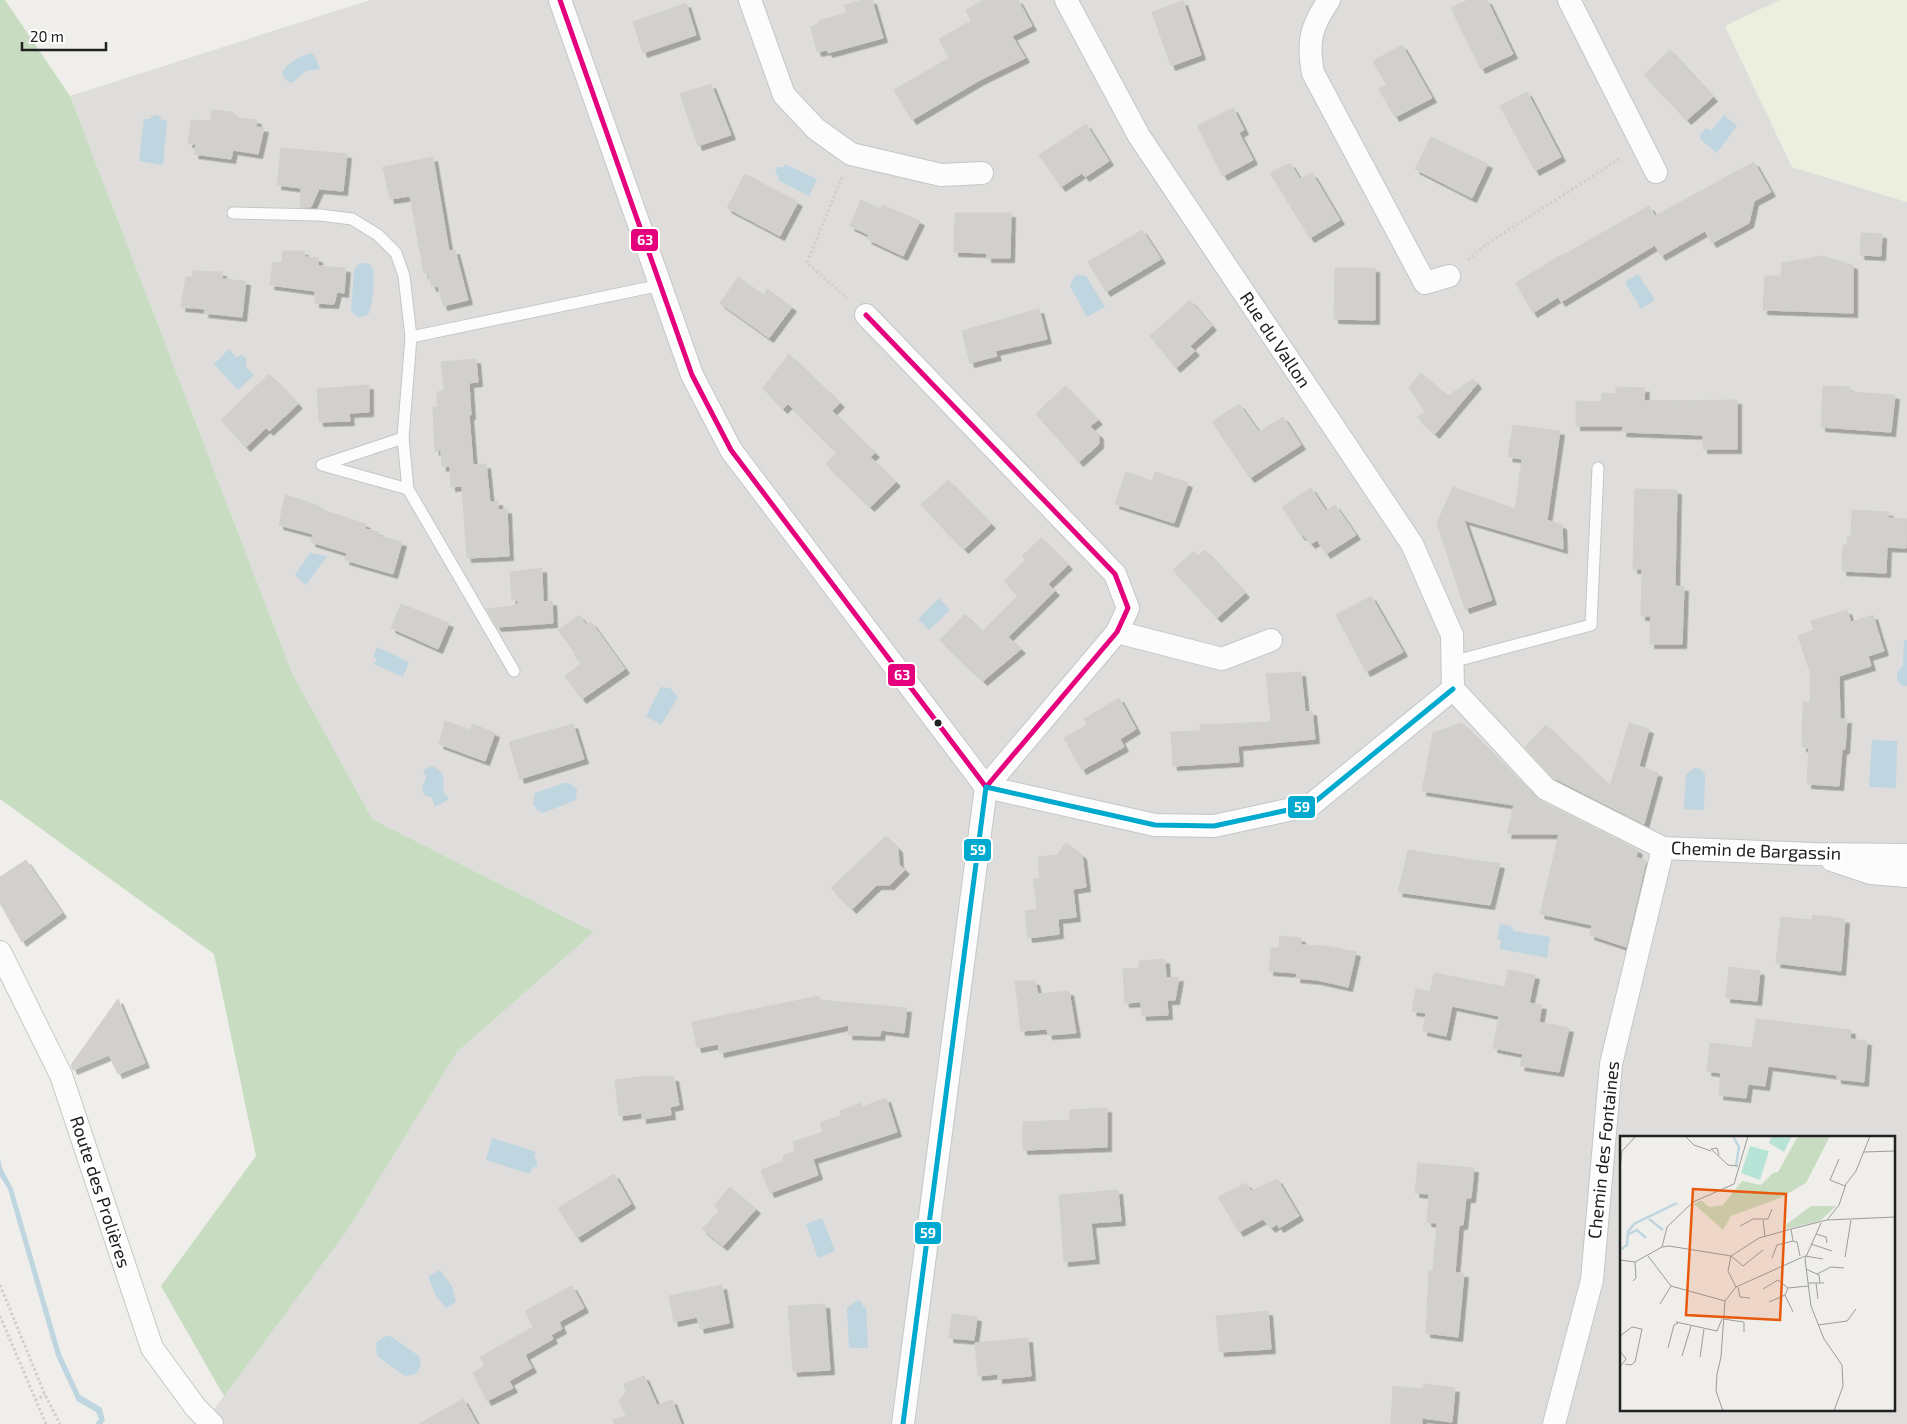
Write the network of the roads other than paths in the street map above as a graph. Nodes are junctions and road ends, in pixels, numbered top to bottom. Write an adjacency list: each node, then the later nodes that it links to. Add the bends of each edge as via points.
1 (560, 0): 10 (street)
2 (750, 0): 7 (street, via 784,95 816,129 851,154 941,175)
3 (1066, 0): 18 (street, Rue du Vallon, via 1139,136 1412,544 1452,635)
4 (1329, 0): 9 (street, via 1315,20 1310,39 1313,73 1425,283)
5 (1568, 0): 6 (street)
6 (1656, 172)
7 (982, 173)
8 (233, 213): 12 (lane, via 352,219 378,235 396,253 404,276)
9 (1450, 276)
10 (661, 285): 12 (lane); 21 (street, via 692,375 731,450)
11 (866, 315): 16 (street, via 1115,574 1128,608)
12 (411, 337): 13 (lane)
13 (403, 438): 15 (lane); 15 (lane, via 322,465)
14 (1598, 468): 18 (lane, via 1591,625)
15 (408, 489): 19 (lane)
16 (1117, 632): 17 (street, via 1222,659); 21 (street)
17 (1271, 640)
18 (1452, 662): 20 (street, Rue du Vallon)
19 (514, 671)
20 (1452, 689): 21 (street, via 1311,805 1214,826 1154,825); 22 (street, Chemin de Bargassin, via 1546,789)
21 (986, 787): 28 (street)
22 (1663, 848): 23 (street, Chemin de Bargassin); 29 (street, Chemin des Fontaines, via 1611,1064 1592,1280)
23 (1812, 854): 24 (street, Chemin de Bargassin); 25 (street, via 1871,873)
24 (1907, 855)
25 (1907, 876)
26 (0, 952): 27 (street, Route des Prolières, via 61,1074 152,1348 196,1408)
27 (212, 1424)
28 (904, 1424)
29 (1554, 1424)

